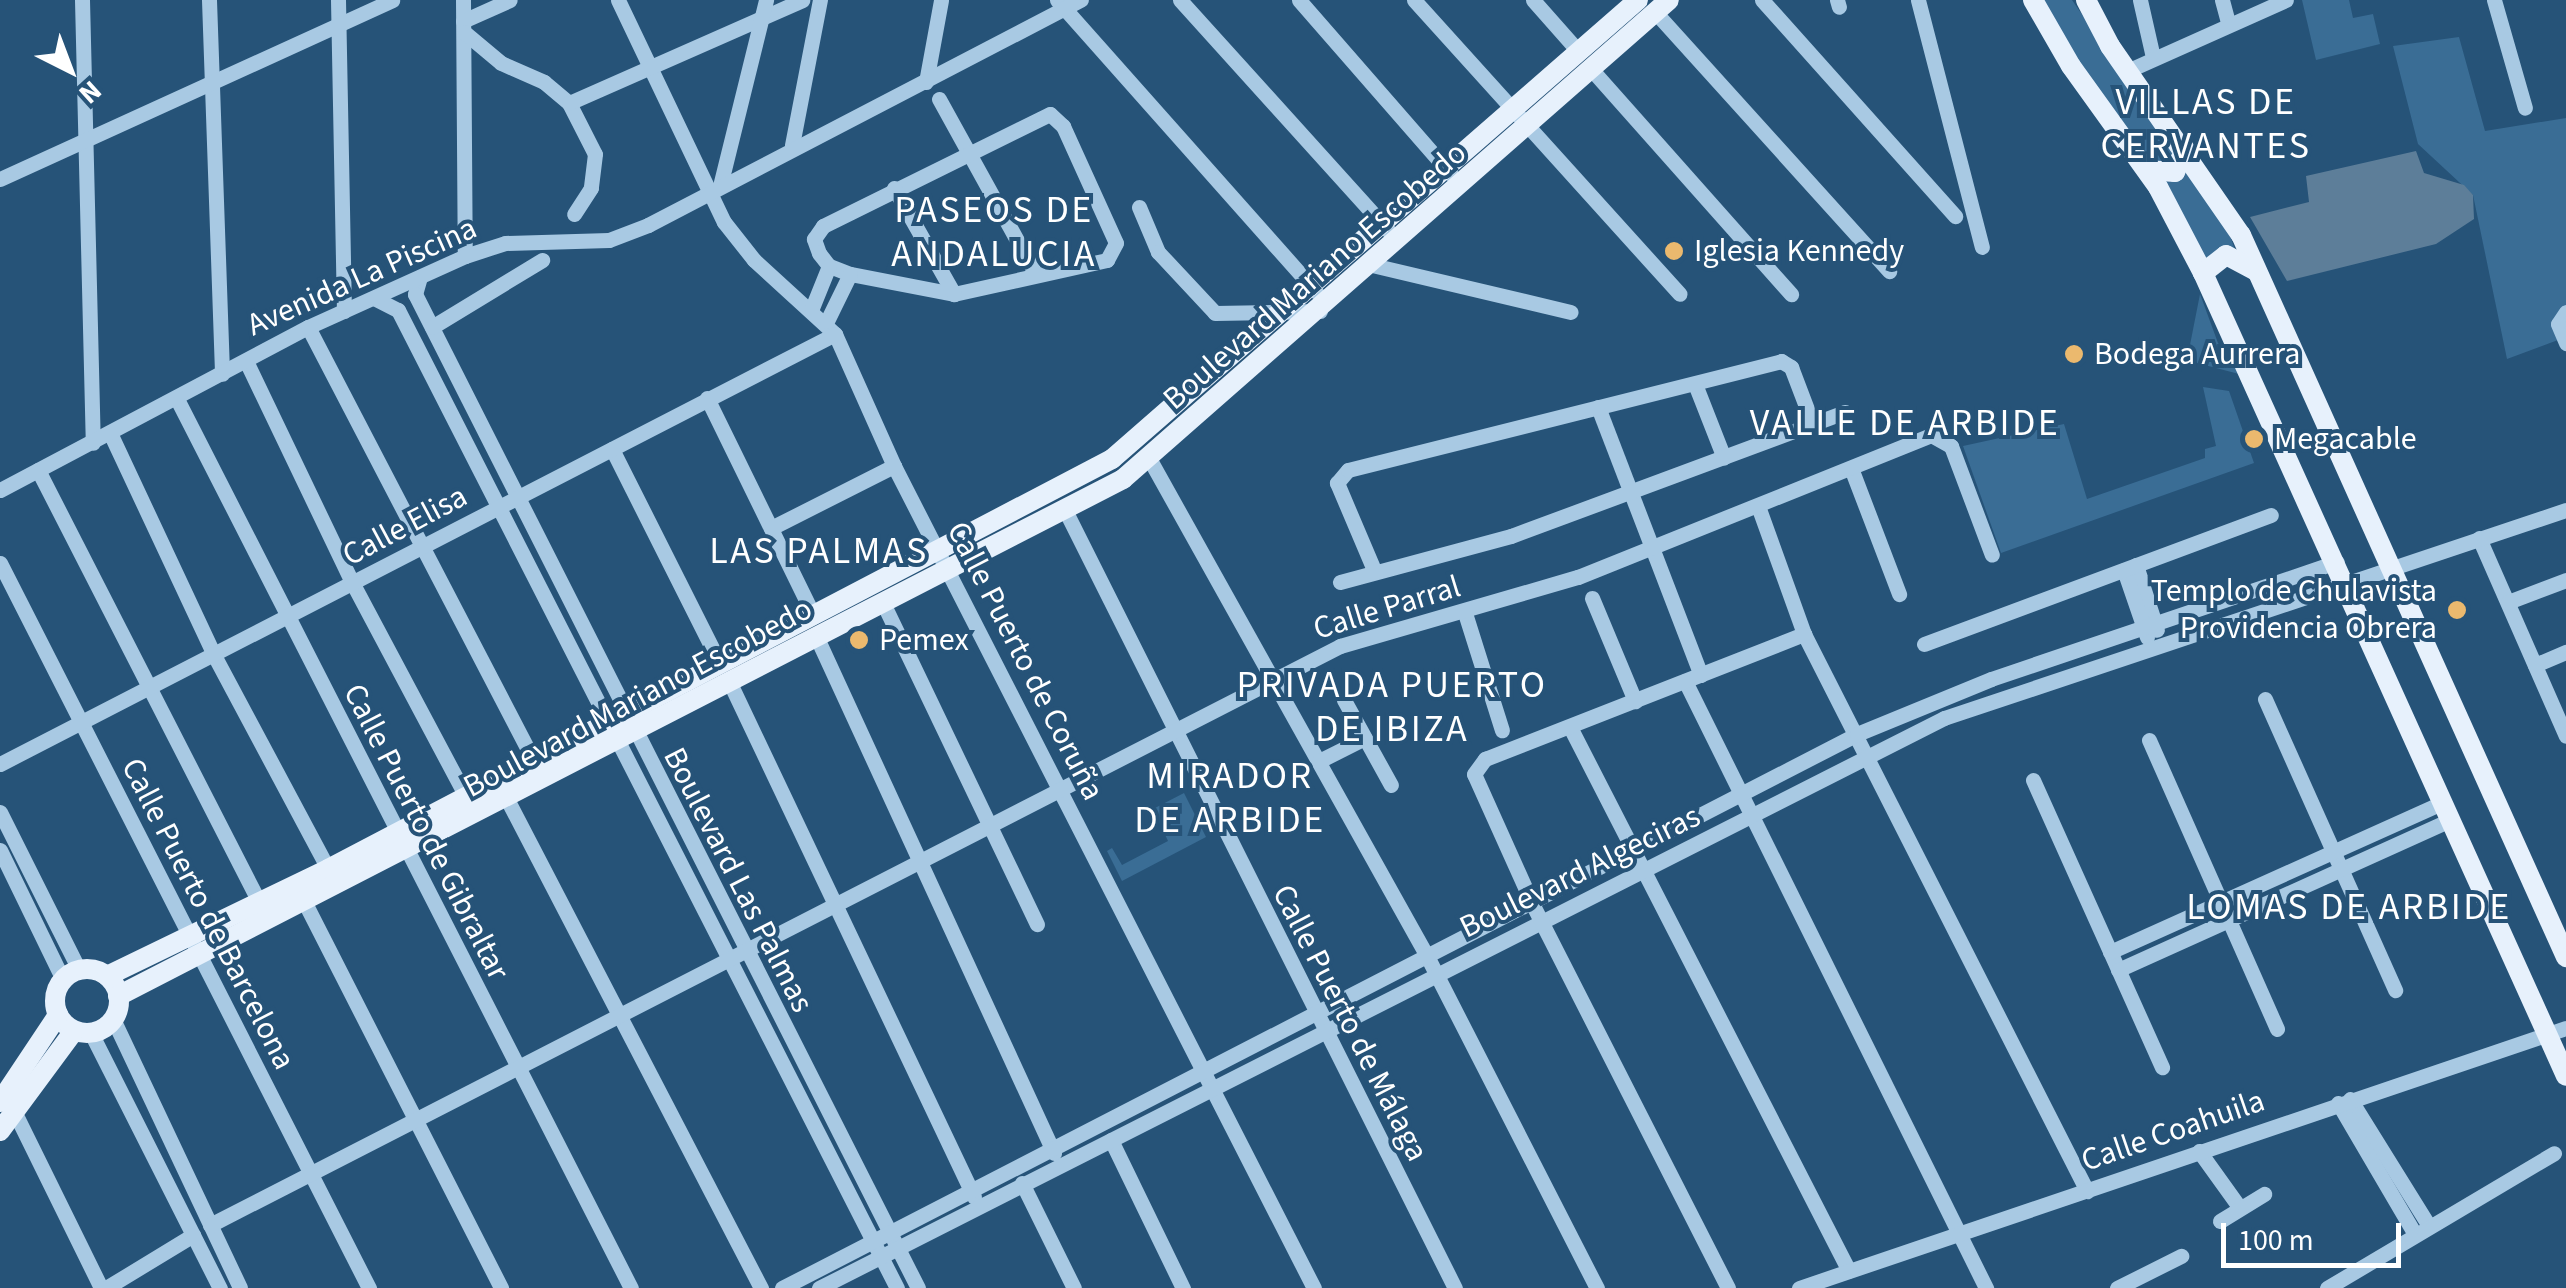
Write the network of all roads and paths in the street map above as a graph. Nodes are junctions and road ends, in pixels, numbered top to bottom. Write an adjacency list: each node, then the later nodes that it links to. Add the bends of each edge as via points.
1 (82, 0): 43 (street)
2 (209, 0): 37 (street)
3 (338, 0): 30 (street)
4 (392, 0): 30 (street)
5 (463, 0): 29 (street)
6 (510, 0): 29 (street)
7 (618, 0): 34 (street, Calle Puerto de Coruña)
8 (766, 0): 27 (street)
9 (802, 0): 27 (street)
10 (820, 0): 44 (street)
11 (941, 0): 36 (street)
12 (1081, 0): 26 (street, Avenida La Piscina)
13 (1180, 0): 56 (street)
14 (1299, 0): 47 (street)
15 (1414, 0): 41 (street)
16 (1533, 0): 31 (street)
17 (1762, 0): 55 (street)
18 (1918, 0): 58 (street)
19 (2033, 0): 48 (main road, via 2070,66)
20 (2086, 0): 35 (main road)
21 (2140, 0): 32 (street)
22 (2222, 0): 28 (street)
23 (2286, 0): 28 (street)
24 (2494, 0): 40 (street)
25 (1654, 4): 31 (main road, Boulevard Mariano Escobedo); 33 (main road, Boulevard Mariano Escobedo); 63 (street)
26 (1060, 5): 36 (street, Avenida La Piscina); 69 (street)
27 (763, 18): 34 (street); 52 (street)
28 (2228, 23): 32 (street)
29 (464, 26): 39 (street, via 500,63 544,82); 59 (street)
30 (338, 28): 37 (street); 79 (street)
31 (1579, 52): 41 (main road, Boulevard Mariano Escobedo)
32 (2153, 57): 35 (street)
33 (1592, 70): 42 (main road, Boulevard Mariano Escobedo); 73 (street)
34 (651, 71): 39 (street); 52 (street, Calle Puerto de Coruña)
35 (2128, 72): 45 (main road)
36 (926, 82): 44 (street, Avenida La Piscina)
37 (210, 86): 43 (street); 87 (street)
38 (939, 99): 46 (street)
39 (569, 103): 54 (street, via 592,144 596,167)
40 (2525, 108)
41 (1514, 110): 42 (street); 47 (main road, Boulevard Mariano Escobedo)
42 (1529, 126): 50 (main road, Boulevard Mariano Escobedo); 72 (street)
43 (85, 145): 49 (street); 95 (street)
44 (792, 145): 52 (street, Avenida La Piscina)
45 (2185, 148): 48 (main road, via 2175,172); 64 (main road, via 2229,214)
46 (968, 152): 51 (street); 67 (street); 67 (street, via 1044,115 1063,126 1116,248 1102,262)
47 (1447, 170): 50 (street); 56 (main road, Boulevard Mariano Escobedo)
48 (2147, 170): 65 (main road)
49 (0, 178)
50 (1462, 187): 57 (main road, Boulevard Mariano Escobedo)
51 (894, 188): 62 (street, via 819,230 815,245); 71 (street)
52 (714, 190): 59 (street, Avenida La Piscina, via 609,240 506,244); 76 (street, Calle Puerto de Coruña, via 744,250)
53 (1139, 208): 77 (street, via 1148,236 1205,305 1227,315)
54 (574, 214)
55 (1956, 216)
56 (1384, 226): 57 (street); 69 (main road, Boulevard Mariano Escobedo)
57 (1398, 242): 61 (main road, Boulevard Mariano Escobedo)
58 (1982, 247)
59 (466, 256): 68 (street, Avenida La Piscina)
60 (542, 260): 82 (street)
61 (1372, 265): 78 (main road, Boulevard Mariano Escobedo); 80 (street)
62 (829, 266): 66 (street); 76 (street)
63 (1889, 271)
64 (2256, 272): 65 (main road, via 2226,255); 117 (main road)
65 (2203, 273): 121 (main road)
66 (850, 274): 71 (street); 84 (street)
67 (1036, 275): 71 (street)
68 (420, 277): 70 (street); 74 (street, Avenida La Piscina)
69 (1312, 288): 77 (main road, Boulevard Mariano Escobedo); 78 (street)
70 (414, 294): 75 (street); 82 (street, Boulevard Las Palmas)
71 (954, 294)
72 (1680, 294)
73 (1791, 294)
74 (374, 298): 75 (street); 79 (street, Avenida La Piscina)
75 (395, 305): 106 (street, Boulevard Las Palmas)
76 (812, 308): 84 (street, Calle Puerto de Coruña)
77 (1290, 308): 78 (street); 114 (main road, Boulevard Mariano Escobedo, via 1112,459)
78 (1324, 308): 98 (main road, Boulevard Mariano Escobedo)
79 (344, 310): 83 (street, Avenida La Piscina)
80 (1571, 312)
81 (2566, 312): 85 (street, via 2558,324)
82 (432, 327): 104 (street, Boulevard Las Palmas)
83 (308, 328): 86 (street, Avenida La Piscina); 113 (street)
84 (831, 328): 89 (street, Calle Elisa); 99 (street, Calle Puerto de Coruña)
85 (2566, 342)
86 (246, 361): 87 (street, Avenida La Piscina); 124 (street)
87 (222, 374): 90 (street, Avenida La Piscina)
88 (1694, 384): 91 (street); 93 (street, via 1786,362); 97 (street)
89 (707, 398): 96 (street, Calle Elisa); 110 (street)
90 (177, 399): 94 (street, Avenida La Piscina); 131 (street, Calle Puerto de Gibraltar)
91 (1598, 406): 103 (street); 119 (street, via 1348,470 1337,484)
92 (1846, 412): 93 (street)
93 (1813, 425): 97 (street)
94 (110, 435): 95 (street, Avenida La Piscina); 138 (street)
95 (93, 443): 101 (street, Avenida La Piscina)
96 (612, 449): 104 (street, Calle Elisa); 140 (street)
97 (1724, 458): 103 (street)
98 (1150, 460): 108 (main road, Boulevard Mariano Escobedo); 142 (street)
99 (894, 466): 110 (street); 114 (street, Calle Puerto de Coruña)
100 (1851, 468): 105 (street, Calle Parral); 115 (street, Calle Parral, via 1932,435 1943,438); 125 (street)
101 (38, 470): 102 (street, Avenida La Piscina); 143 (street)
102 (0, 490)
103 (1630, 494): 112 (street); 119 (street, via 1511,536)
104 (517, 498): 106 (street, Calle Elisa); 147 (street, Boulevard Las Palmas)
105 (1758, 506): 112 (street, Calle Parral); 133 (street)
106 (498, 508): 113 (street, Calle Elisa); 147 (street, Boulevard Las Palmas)
107 (2566, 510): 111 (street, Boulevard Algeciras)
108 (1066, 512): 120 (main road, Boulevard Mariano Escobedo); 152 (street, Calle Puerto de Málaga)
109 (2271, 515): 118 (street)
110 (770, 528): 130 (street)
111 (2479, 538): 117 (street, Boulevard Algeciras); 127 (street)
112 (1650, 548): 129 (street, Calle Parral); 141 (street)
113 (421, 549): 124 (street, Calle Elisa); 158 (street)
114 (938, 551): 120 (street, Calle Puerto de Coruña); 130 (main road, Boulevard Mariano Escobedo)
115 (1992, 555)
116 (0, 563): 148 (street, Calle Puerto de Barcelona)
117 (2391, 566): 121 (street, Boulevard Algeciras); 191 (main road)
118 (2130, 568): 132 (street); 135 (street)
119 (1374, 570): 123 (street)
120 (948, 571): 128 (main road, Boulevard Mariano Escobedo); 163 (street, Calle Puerto de Coruña)
121 (2340, 572): 132 (street, Boulevard Algeciras); 136 (street, Boulevard Algeciras); 167 (main road)
122 (2566, 580): 127 (street)
123 (1340, 582)
124 (353, 584): 131 (street, Calle Elisa); 164 (street)
125 (1899, 594)
126 (1592, 598): 146 (street)
127 (2508, 602): 139 (street)
128 (884, 605): 134 (main road, Boulevard Mariano Escobedo); 170 (street)
129 (1465, 613): 142 (street, Calle Parral, via 1340,646); 151 (street)
130 (814, 616): 140 (main road, Boulevard Mariano Escobedo)
131 (286, 620): 138 (street, Calle Elisa); 171 (street, Calle Puerto de Gibraltar)
132 (2149, 625): 136 (street); 153 (street, Boulevard Algeciras, via 1932,700)
133 (1804, 634): 141 (street); 153 (street)
134 (817, 638): 140 (main road, Boulevard Mariano Escobedo); 176 (street)
135 (1924, 644)
136 (2156, 644): 157 (street, Boulevard Algeciras, via 1944,718)
137 (2566, 652): 139 (street)
138 (215, 657): 143 (street, Calle Elisa); 179 (street)
139 (2535, 666): 150 (street)
140 (724, 673): 147 (main road, Boulevard Mariano Escobedo); 154 (main road, Boulevard Mariano Escobedo); 184 (street)
141 (1693, 678): 146 (street); 165 (street)
142 (1273, 680): 152 (street, Calle Parral); 159 (street)
143 (148, 688): 148 (street, Calle Elisa); 183 (street)
144 (2265, 699): 174 (street)
145 (1344, 700): 155 (street)
146 (1635, 701): 149 (street)
147 (614, 717): 154 (street, Boulevard Las Palmas); 158 (main road, Boulevard Mariano Escobedo)
148 (81, 725): 160 (street, Calle Elisa); 188 (street, Calle Puerto de Barcelona)
149 (1570, 727): 173 (street); 182 (street, via 1485,759 1474,780)
150 (2564, 727)
151 (1502, 730)
152 (1174, 732): 163 (street, Calle Parral); 200 (street, Calle Puerto de Málaga)
153 (1857, 734): 157 (street); 165 (street, Boulevard Algeciras)
154 (624, 737): 166 (main road, Boulevard Mariano Escobedo); 190 (street, Boulevard Las Palmas)
155 (1365, 738): 159 (street); 162 (street)
156 (2150, 740): 180 (street)
157 (1868, 754): 169 (street, Boulevard Algeciras); 224 (street)
158 (532, 760): 164 (main road, Boulevard Mariano Escobedo)
159 (1319, 761): 192 (street)
160 (0, 764)
161 (2033, 780): 189 (street)
162 (1391, 785)
163 (1059, 792): 170 (street, Calle Parral); 209 (street, Calle Puerto de Coruña)
164 (466, 795): 171 (main road, Boulevard Mariano Escobedo)
165 (1742, 797): 169 (street); 173 (street, Boulevard Algeciras)
166 (508, 801): 175 (main road, Boulevard Mariano Escobedo); 201 (street)
167 (2447, 811): 174 (street); 178 (street); 205 (main road)
168 (0, 812): 195 (street)
169 (1752, 817): 177 (street, Boulevard Algeciras); 231 (street)
170 (989, 828): 176 (street, Calle Parral); 187 (street)
171 (395, 833): 175 (street, Calle Puerto de Gibraltar); 179 (main road, Boulevard Mariano Escobedo)
172 (0, 850): 195 (street)
173 (1637, 850): 177 (street); 182 (street, Boulevard Algeciras)
174 (2333, 851): 178 (street); 180 (street)
175 (405, 852): 181 (main road, Boulevard Mariano Escobedo); 208 (street, Calle Puerto de Gibraltar)
176 (918, 863): 184 (street, Calle Parral); 217 (street)
177 (1647, 868): 185 (street, Boulevard Algeciras); 236 (street)
178 (2341, 869): 186 (street); 197 (street)
179 (328, 870): 183 (main road, Boulevard Mariano Escobedo)
180 (2221, 902): 186 (street); 189 (street)
181 (305, 903): 188 (main road, Boulevard Mariano Escobedo); 214 (street)
182 (1532, 903): 185 (street); 192 (street, Boulevard Algeciras)
183 (260, 904): 188 (main road, Boulevard Mariano Escobedo)
184 (832, 905): 190 (street, Calle Parral); 223 (street)
185 (1542, 920): 194 (street, Boulevard Algeciras); 253 (street)
186 (2229, 920): 193 (street); 203 (street)
187 (1037, 924)
188 (194, 947): 196 (main road, Boulevard Mariano Escobedo); 198 (main road, Boulevard Mariano Escobedo); 221 (street, Calle Puerto de Barcelona)
189 (2110, 952): 193 (street)
190 (735, 956): 201 (street, Calle Parral); 233 (street, Boulevard Las Palmas); 234 (street, Boulevard Las Palmas)
191 (2566, 957)
192 (1428, 958): 194 (street); 200 (street, Boulevard Algeciras)
193 (2118, 970): 207 (street)
194 (1436, 974): 206 (street, Boulevard Algeciras); 252 (street)
195 (71, 975): 196 (main road); 199 (main road, via 55,996)
196 (107, 976): 198 (main road)
197 (2395, 990)
198 (118, 996): 202 (main road)
199 (58, 1015): 204 (main road); 212 (main road)
200 (1314, 1015): 206 (street, Calle Puerto de Málaga); 209 (street, Boulevard Algeciras)
201 (619, 1016): 208 (street, Calle Parral); 243 (street)
202 (113, 1019): 204 (main road); 229 (street)
203 (2277, 1029)
204 (83, 1032): 212 (main road); 232 (street)
205 (2558, 1033): 210 (main road); 213 (street, Calle Coahuila)
206 (1323, 1034): 211 (street, Boulevard Algeciras); 251 (street, Calle Puerto de Málaga)
207 (2162, 1068)
208 (516, 1071): 214 (street, Calle Parral); 242 (street, Calle Puerto de Gibraltar)
209 (1204, 1072): 211 (street, Calle Puerto de Coruña); 217 (street, Boulevard Algeciras)
210 (2566, 1076)
211 (1213, 1088): 216 (street, Boulevard Algeciras); 250 (street, Calle Puerto de Coruña)
212 (6, 1095): 215 (main road); 237 (street)
213 (2344, 1101): 218 (street, Calle Coahuila); 230 (street)
214 (414, 1121): 221 (street, Calle Parral); 241 (street)
215 (0, 1131)
216 (1111, 1140): 220 (street, Boulevard Algeciras); 249 (street)
217 (1052, 1147): 220 (street); 223 (street, Boulevard Algeciras)
218 (2198, 1151): 224 (street, Calle Coahuila); 227 (street)
219 (2554, 1153): 230 (street)
220 (1060, 1165): 222 (street, Boulevard Algeciras)
221 (309, 1174): 229 (street, Calle Parral); 240 (street, Calle Puerto de Barcelona)
222 (1022, 1183): 226 (street, Boulevard Algeciras); 248 (street)
223 (969, 1188): 226 (street); 233 (street, Boulevard Algeciras)
224 (2088, 1190): 231 (street, Calle Coahuila)
225 (2264, 1194): 227 (street)
226 (978, 1205): 233 (street, Boulevard Algeciras)
227 (2240, 1208): 228 (street)
228 (2220, 1220)
229 (210, 1225): 239 (street)
230 (2422, 1230): 257 (street)
231 (1956, 1234): 236 (street, Calle Coahuila); 255 (street)
232 (193, 1236): 237 (street); 238 (street)
233 (893, 1240): 234 (street, Boulevard Algeciras); 247 (street, Boulevard Las Palmas)
234 (876, 1248): 244 (street, Boulevard Algeciras); 245 (street, Boulevard Algeciras); 246 (street, Boulevard Las Palmas)
235 (2181, 1256): 256 (street)
236 (1848, 1271): 254 (street, Calle Coahuila)
237 (104, 1288)
238 (220, 1288)
239 (240, 1288)
240 (368, 1288)
241 (500, 1288)
242 (631, 1288)
243 (760, 1288)
244 (782, 1288)
245 (818, 1288)
246 (896, 1288)
247 (918, 1288)
248 (1074, 1288)
249 (1183, 1288)
250 (1314, 1288)
251 (1455, 1288)
252 (1597, 1288)
253 (1728, 1288)
254 (1798, 1288)
255 (1986, 1288)
256 (2117, 1288)
257 (2328, 1288)

